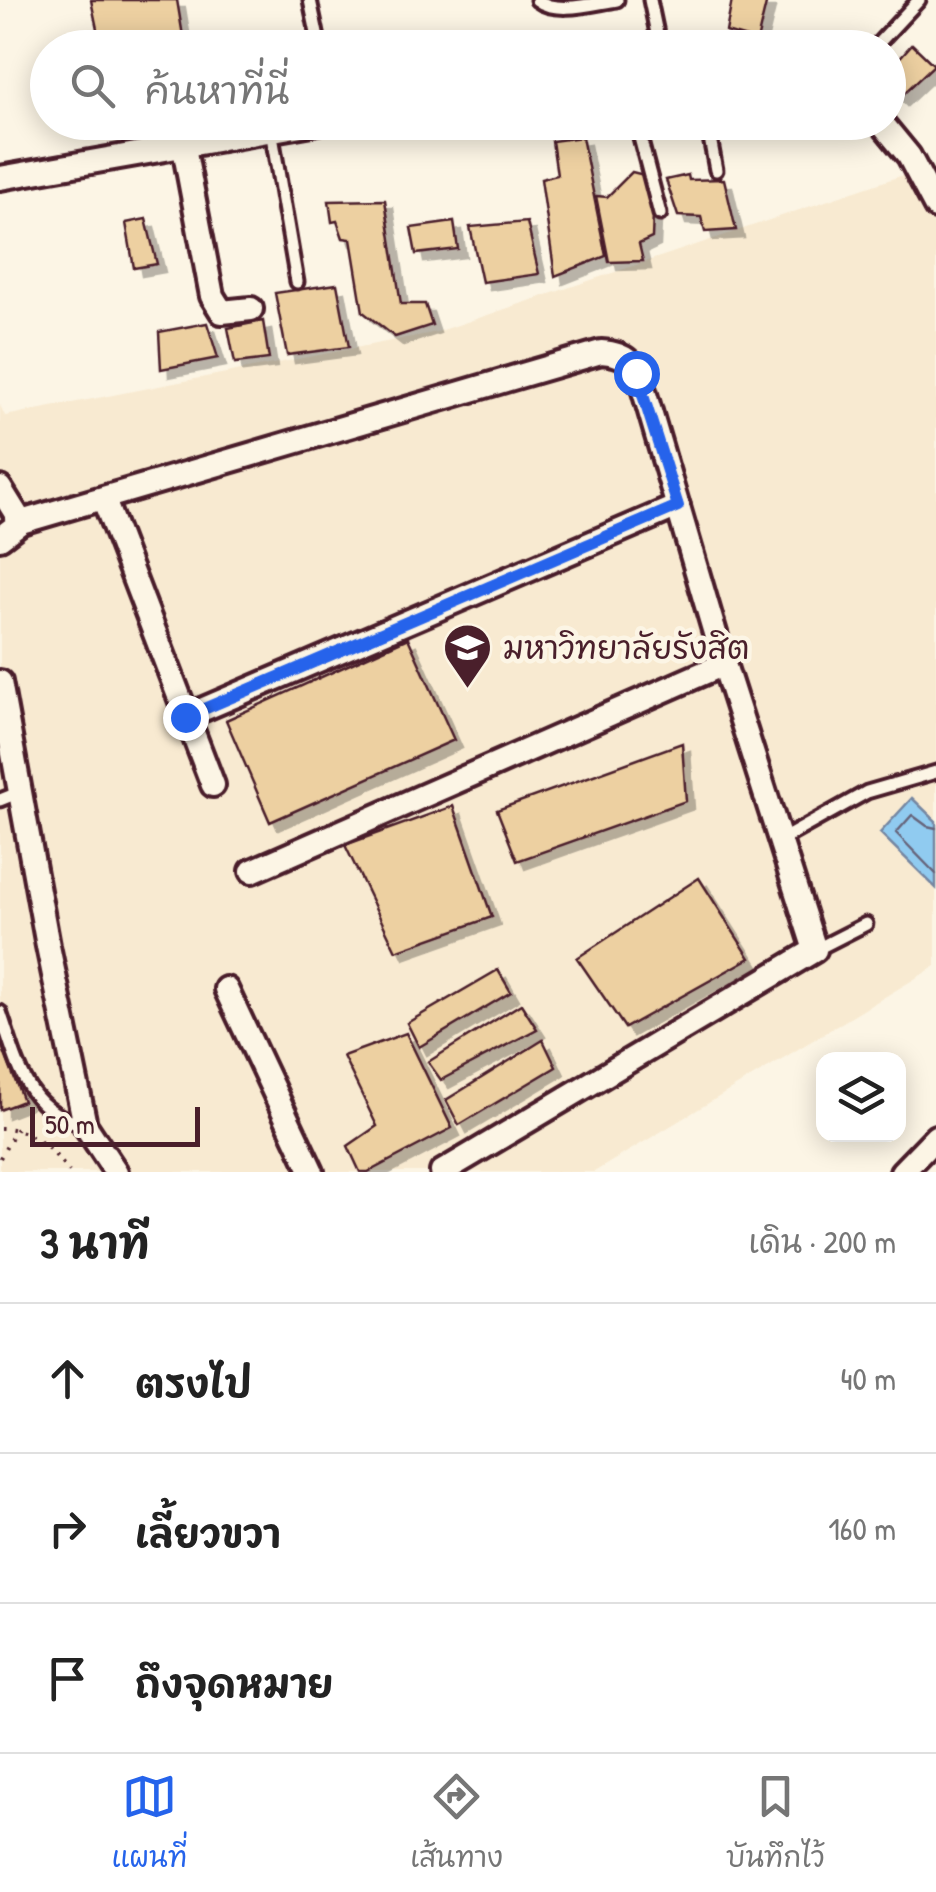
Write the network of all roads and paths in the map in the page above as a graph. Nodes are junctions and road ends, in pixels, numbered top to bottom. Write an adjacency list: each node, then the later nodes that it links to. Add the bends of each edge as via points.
1 (310, 0): 6 (lane)
2 (537, 0): 3 (lane, via 544,6)
3 (618, 0)
4 (650, 0): 7 (lane)
5 (920, 0): 8 (lane)
6 (316, 30)
7 (656, 30)
8 (891, 30)
9 (223, 140): 14 (street)
10 (273, 140): 19 (lane)
11 (641, 140): 18 (lane)
12 (710, 140): 15 (lane)
13 (896, 140): 17 (street)
14 (184, 148): 16 (street); 20 (street, via 212,296 222,312)
15 (716, 170)
16 (0, 178)
17 (936, 207)
18 (660, 214)
19 (297, 282)
20 (251, 309)
21 (0, 488): 24 (street)
22 (104, 500): 23 (street, via 601,352 628,359 636,373); 24 (street); 28 (street)
23 (678, 506): 26 (street); 28 (street)
24 (21, 522): 25 (street)
25 (0, 538)
26 (724, 664): 32 (street); 33 (street)
27 (0, 682): 31 (street)
28 (185, 717): 30 (street)
29 (936, 772): 32 (lane, via 867,792)
30 (214, 785)
31 (10, 796): 38 (street)
32 (780, 841): 35 (street)
33 (252, 871)
34 (866, 924): 35 (lane)
35 (815, 950): 46 (street)
36 (226, 989): 45 (street)
37 (0, 1012): 38 (lane, via 37,1100)
38 (85, 1125): 44 (street)
39 (0, 1128): 40 (path)
40 (17, 1128): 42 (path); 43 (path, via 46,1144)
41 (936, 1137): 47 (street)
42 (0, 1158)
43 (69, 1172)
44 (116, 1172)
45 (312, 1172)
46 (442, 1172)
47 (902, 1172)

